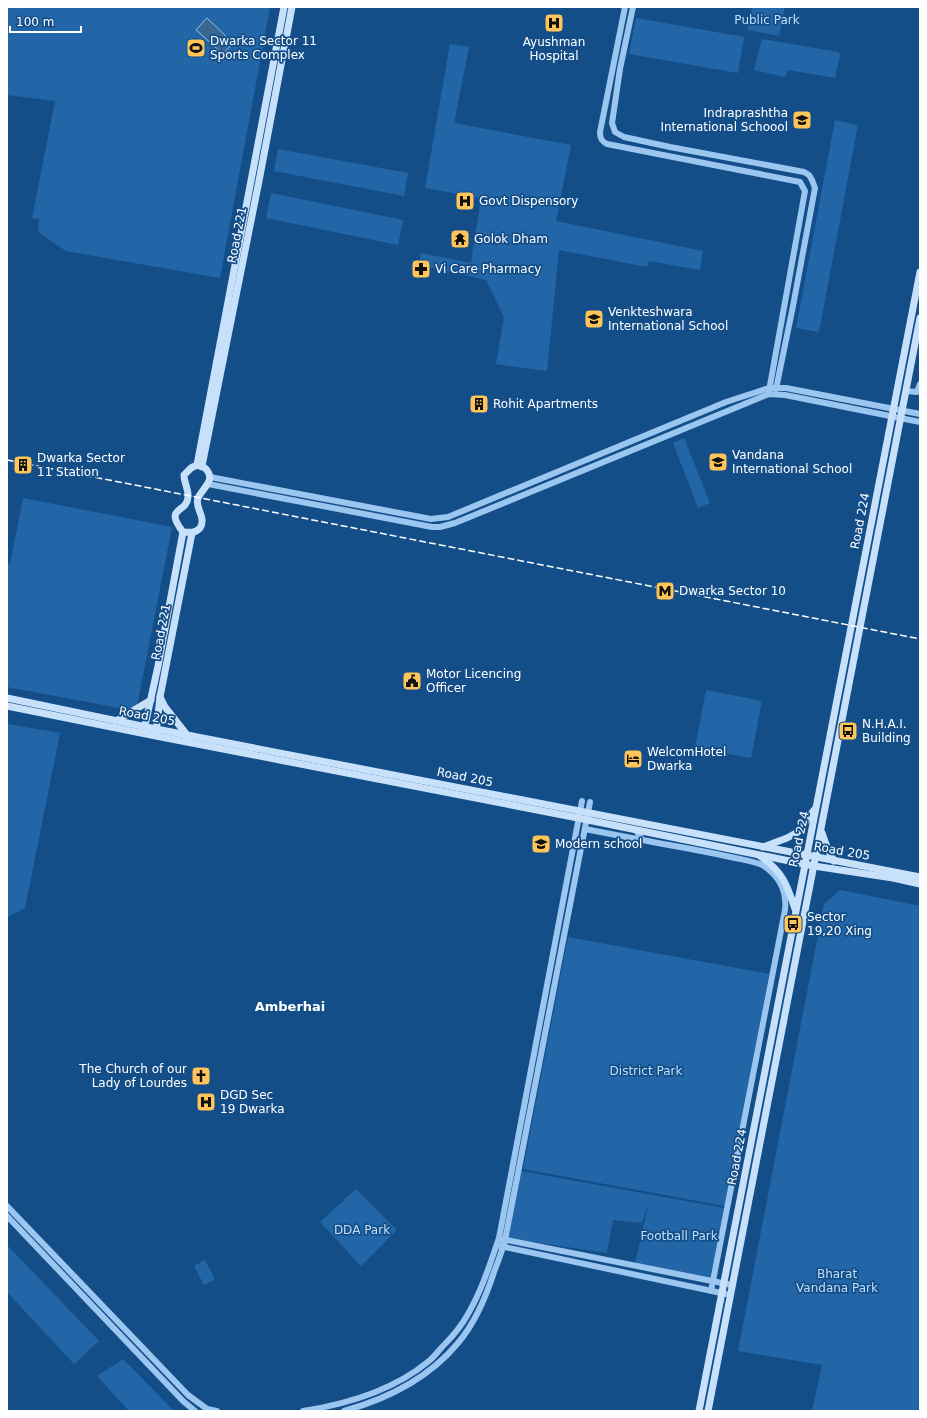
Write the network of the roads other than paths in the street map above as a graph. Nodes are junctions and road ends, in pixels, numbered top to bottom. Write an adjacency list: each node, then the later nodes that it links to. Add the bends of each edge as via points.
1 (284, 7): 16 (main road, Road 221)
2 (292, 7): 16 (main road, Road 221, via 259,181)
3 (625, 7): 10 (street, via 600,132 602,142 800,182 804,186)
4 (634, 7): 8 (street, via 623,54 612,123 615,132 624,137 670,147 804,172 814,183 814,197)
5 (920, 272): 12 (main road, Road 224)
6 (920, 318): 9 (main road, Road 224)
7 (920, 384): 9 (street, via 917,392)
8 (776, 387): 10 (street); 12 (street)
9 (906, 391): 11 (main road, Road 224)
10 (771, 392): 12 (street); 17 (street, via 726,402 440,518 424,518)
11 (902, 411): 12 (street); 13 (street); 14 (main road, Road 224)
12 (892, 413): 14 (street); 30 (main road, Road 224)
13 (920, 414)
14 (901, 418): 15 (street); 35 (main road, Road 224)
15 (920, 422)
16 (199, 466): 17 (main road, via 207,470); 18 (main road, via 191,468 184,475 188,497 174,519)
17 (209, 480): 19 (main road, via 198,498 202,523)
18 (183, 532): 19 (main road); 22 (main road, Road 221)
19 (192, 533): 20 (main road, Road 221)
20 (160, 697): 26 (main road, Road 221); 27 (main road)
21 (7, 698): 24 (main road, Road 205)
22 (150, 700): 24 (main road); 25 (main road, Road 221)
23 (7, 706): 25 (main road, Road 205)
24 (116, 721): 25 (main road, Road 205)
25 (144, 730): 26 (main road, Road 205)
26 (156, 733): 27 (main road, Road 205); 31 (main road, Road 205)
27 (187, 735): 31 (main road, Road 205)
28 (582, 801): 31 (street)
29 (590, 802): 32 (street)
30 (817, 806): 37 (main road, via 798,832); 39 (main road, Road 224)
31 (579, 814): 32 (main road, Road 205); 49 (street)
32 (587, 816): 33 (street); 34 (main road, Road 205); 37 (main road, Road 205)
33 (585, 829): 36 (street); 49 (street)
34 (636, 830): 36 (street); 38 (main road, Road 205)
35 (821, 831): 40 (main road, Road 224); 41 (main road)
36 (642, 840): 52 (street, via 708,852 764,866 778,880 785,894 785,910)
37 (763, 847): 39 (main road, Road 205)
38 (757, 854): 42 (main road, Road 205); 46 (main road, via 772,864 783,877)
39 (807, 856): 40 (main road, Road 205); 42 (main road, Road 224)
40 (816, 858): 41 (main road, Road 205); 43 (main road, Road 224)
41 (834, 861): 44 (main road, Road 205)
42 (805, 864): 43 (main road, Road 205); 46 (main road, Road 224)
43 (814, 866): 45 (main road, Road 205); 54 (main road, Road 224)
44 (920, 877)
45 (920, 884)
46 (796, 911): 53 (main road, Road 224)
47 (7, 1206): 59 (street, via 188,1395 207,1409)
48 (7, 1216): 58 (street, via 183,1401)
49 (502, 1239): 50 (street); 51 (street); 52 (street)
50 (496, 1246): 51 (street); 60 (street, via 481,1289 468,1316 430,1360 406,1377 369,1395 345,1403)
51 (503, 1247): 55 (street); 61 (street, via 488,1292 458,1343 410,1384 393,1394)
52 (712, 1282): 53 (street); 55 (street)
53 (723, 1284): 54 (street); 56 (main road, Road 224)
54 (732, 1285): 57 (main road, Road 224)
55 (711, 1291): 56 (street)
56 (722, 1293): 57 (street); 62 (main road, Road 224)
57 (731, 1295): 63 (main road, Road 224)
58 (196, 1411)
59 (217, 1411)
60 (303, 1411)
61 (344, 1411)
62 (699, 1411)
63 (708, 1411)

